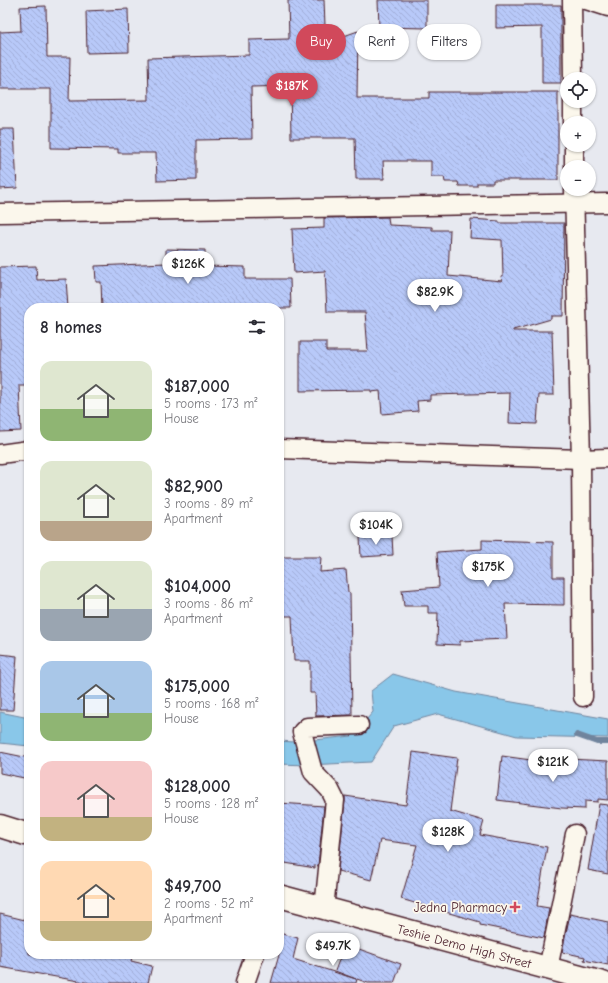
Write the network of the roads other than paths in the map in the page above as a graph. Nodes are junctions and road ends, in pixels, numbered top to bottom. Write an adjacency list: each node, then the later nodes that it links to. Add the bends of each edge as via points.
1 (572, 0): 4 (street)
2 (586, 0): 3 (street)
3 (608, 7)
4 (573, 72)
5 (574, 196): 6 (street); 7 (street); 12 (street)
6 (608, 202)
7 (0, 214)
8 (284, 449): 12 (street)
9 (24, 451): 10 (street)
10 (0, 454)
11 (608, 458): 12 (street)
12 (581, 459): 13 (street)
13 (583, 697)
14 (359, 725): 19 (street, via 307,727 302,732 313,772 330,790 335,800)
15 (0, 826): 16 (street)
16 (24, 833)
17 (575, 834): 21 (street)
18 (284, 897): 19 (street, Teshie Demo High Street)
19 (324, 908): 21 (street, Teshie Demo High Street)
20 (253, 959): 22 (street)
21 (548, 969): 23 (street, Teshie Demo High Street)
22 (246, 983)
23 (603, 983)

